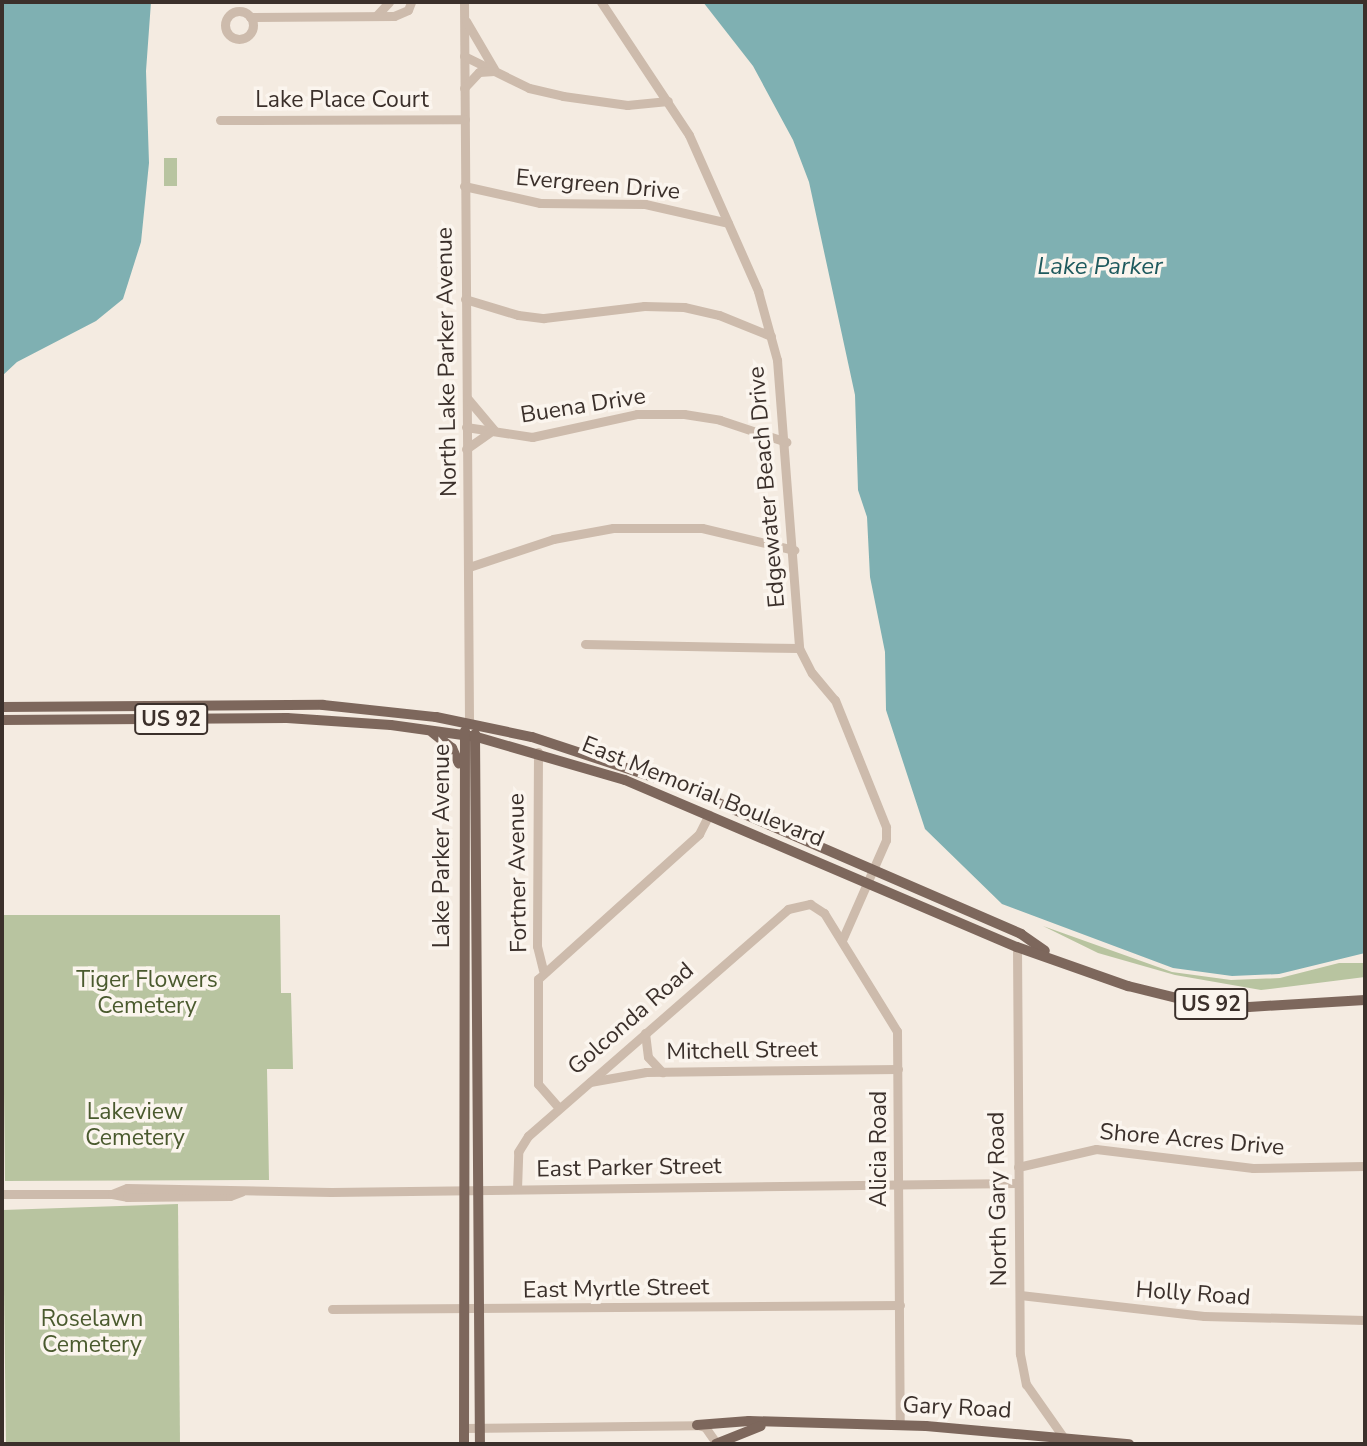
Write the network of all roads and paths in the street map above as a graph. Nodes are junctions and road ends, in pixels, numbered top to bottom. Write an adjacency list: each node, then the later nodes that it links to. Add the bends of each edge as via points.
1 (389, 2): 6 (street)
2 (411, 2): 6 (street, via 402,13)
3 (464, 2): 8 (street, North Lake Parker Avenue)
4 (601, 2): 12 (street, Edgewater Beach Drive)
5 (235, 7): 7 (street); 7 (street, via 225,25 234,38 250,33)
6 (376, 16): 7 (street)
7 (250, 17)
8 (464, 17): 9 (street, North Lake Parker Avenue); 10 (street)
9 (464, 56): 10 (street); 11 (street, North Lake Parker Avenue)
10 (495, 71): 11 (street, via 479,72); 12 (street, via 529,88 573,97 628,105)
11 (464, 88): 13 (street, North Lake Parker Avenue)
12 (668, 101): 16 (street, Edgewater Beach Drive)
13 (465, 119): 14 (street, Lake Place Court); 15 (street, North Lake Parker Avenue)
14 (220, 120)
15 (464, 186): 16 (street, Evergreen Drive, via 540,204 645,204); 17 (street, North Lake Parker Avenue)
16 (728, 223): 18 (street, Edgewater Beach Drive, via 758,291)
17 (465, 299): 18 (street, via 544,318 644,306 684,307); 19 (street, North Lake Parker Avenue)
18 (771, 336): 22 (street, Edgewater Beach Drive, via 782,382)
19 (465, 393): 20 (street, North Lake Parker Avenue); 21 (street, via 478,416)
20 (466, 427): 21 (street, Buena Drive); 23 (street, North Lake Parker Avenue)
21 (495, 431): 22 (street, Buena Drive, via 545,436 637,414 667,413 720,420); 23 (street, via 479,436)
22 (786, 442): 24 (street, Edgewater Beach Drive)
23 (467, 449): 25 (street, North Lake Parker Avenue)
24 (793, 550): 25 (street, via 702,528 613,528 554,539); 27 (street, Edgewater Beach Drive)
25 (469, 567): 32 (street, North Lake Parker Avenue)
26 (584, 644): 27 (street)
27 (799, 648): 39 (street, Edgewater Beach Drive, via 812,673 835,700 885,821 886,840)
28 (218, 704): 29 (main road, East Memorial Boulevard / US 92); 30 (main road); 32 (main road, East Memorial Boulevard / US 92, via 359,708)
29 (2, 707)
30 (185, 719): 31 (main road, East Memorial Boulevard / US 92); 33 (main road, East Memorial Boulevard / US 92, via 324,720)
31 (2, 720)
32 (469, 722): 34 (main road, Lake Parker Avenue); 35 (main road, Lake Parker Avenue); 39 (main road, East Memorial Boulevard / US 92, via 627,766)
33 (426, 729): 34 (main road, East Memorial Boulevard / US 92); 37 (main road, via 453,748)
34 (463, 734): 35 (main road, East Memorial Boulevard / US 92); 37 (main road, Lake Parker Avenue)
35 (477, 737): 36 (main road, East Memorial Boulevard / US 92); 57 (main road, Lake Parker Avenue)
36 (538, 752): 38 (main road, East Memorial Boulevard / US 92); 45 (street, Fortner Avenue, via 537,946)
37 (461, 773): 56 (main road, Lake Parker Avenue)
38 (709, 814): 40 (main road, East Memorial Boulevard / US 92); 45 (street, via 699,834)
39 (872, 869): 40 (street, Edgewater Beach Drive); 44 (main road, East Memorial Boulevard / US 92, via 1021,934)
40 (866, 881): 42 (street, Edgewater Beach Drive); 43 (main road, East Memorial Boulevard / US 92)
41 (806, 904): 42 (street, Alicia Road, via 824,913); 47 (street, Golconda Road, via 788,909)
42 (842, 940): 48 (street, Alicia Road, via 897,1031)
43 (1017, 947): 44 (main road, East Memorial Boulevard / US 92); 53 (street, North Gary Road)
44 (1046, 952): 46 (main road, East Memorial Boulevard / US 92, via 1128,986 1216,1005 1278,1008)
45 (543, 970): 51 (street, Fortner Avenue, via 537,988 538,1080)
46 (1365, 1000)
47 (645, 1032): 49 (street, via 648,1056); 50 (street, Golconda Road)
48 (898, 1069): 49 (street, Mitchell Street); 55 (street, Alicia Road)
49 (662, 1072): 50 (street, Mitchell Street)
50 (588, 1082): 51 (street, Golconda Road)
51 (559, 1108): 58 (street, Golconda Road, via 523,1143)
52 (1365, 1166): 53 (street, Shore Acres Drive, via 1252,1168 1096,1149)
53 (1018, 1167): 54 (street, North Gary Road)
54 (1017, 1183): 55 (street, East Parker Street); 60 (street, North Gary Road)
55 (899, 1185): 58 (street, East Parker Street); 61 (street, Alicia Road)
56 (463, 1188): 57 (street, East Parker Street); 59 (street, East Parker Street, via 241,1192 228,1187 139,1188 113,1194); 63 (main road, Lake Parker Avenue)
57 (479, 1188): 58 (street, East Parker Street); 64 (main road, Lake Parker Avenue)
58 (517, 1189)
59 (2, 1194)
60 (1020, 1295): 65 (street, Holly Road, via 1204,1316); 71 (street, North Gary Road, via 1020,1354 1026,1384)
61 (900, 1305): 64 (street, East Myrtle Street); 68 (street, Alicia Road)
62 (332, 1310): 63 (street, East Myrtle Street)
63 (464, 1310): 64 (street, East Myrtle Street); 69 (main road, Lake Parker Avenue)
64 (480, 1310): 70 (main road, Lake Parker Avenue)
65 (1365, 1320)
66 (782, 1423): 67 (main road); 68 (main road, Gary Road); 74 (main road, via 748,1428)
67 (697, 1424): 70 (street); 74 (street, via 705,1427)
68 (900, 1425): 71 (main road, Gary Road)
69 (464, 1428): 70 (street); 72 (main road, Lake Parker Avenue)
70 (480, 1428): 73 (main road, Lake Parker Avenue)
71 (1064, 1438): 75 (main road, Gary Road)
72 (464, 1444)
73 (480, 1444)
74 (716, 1444)
75 (1129, 1444)

